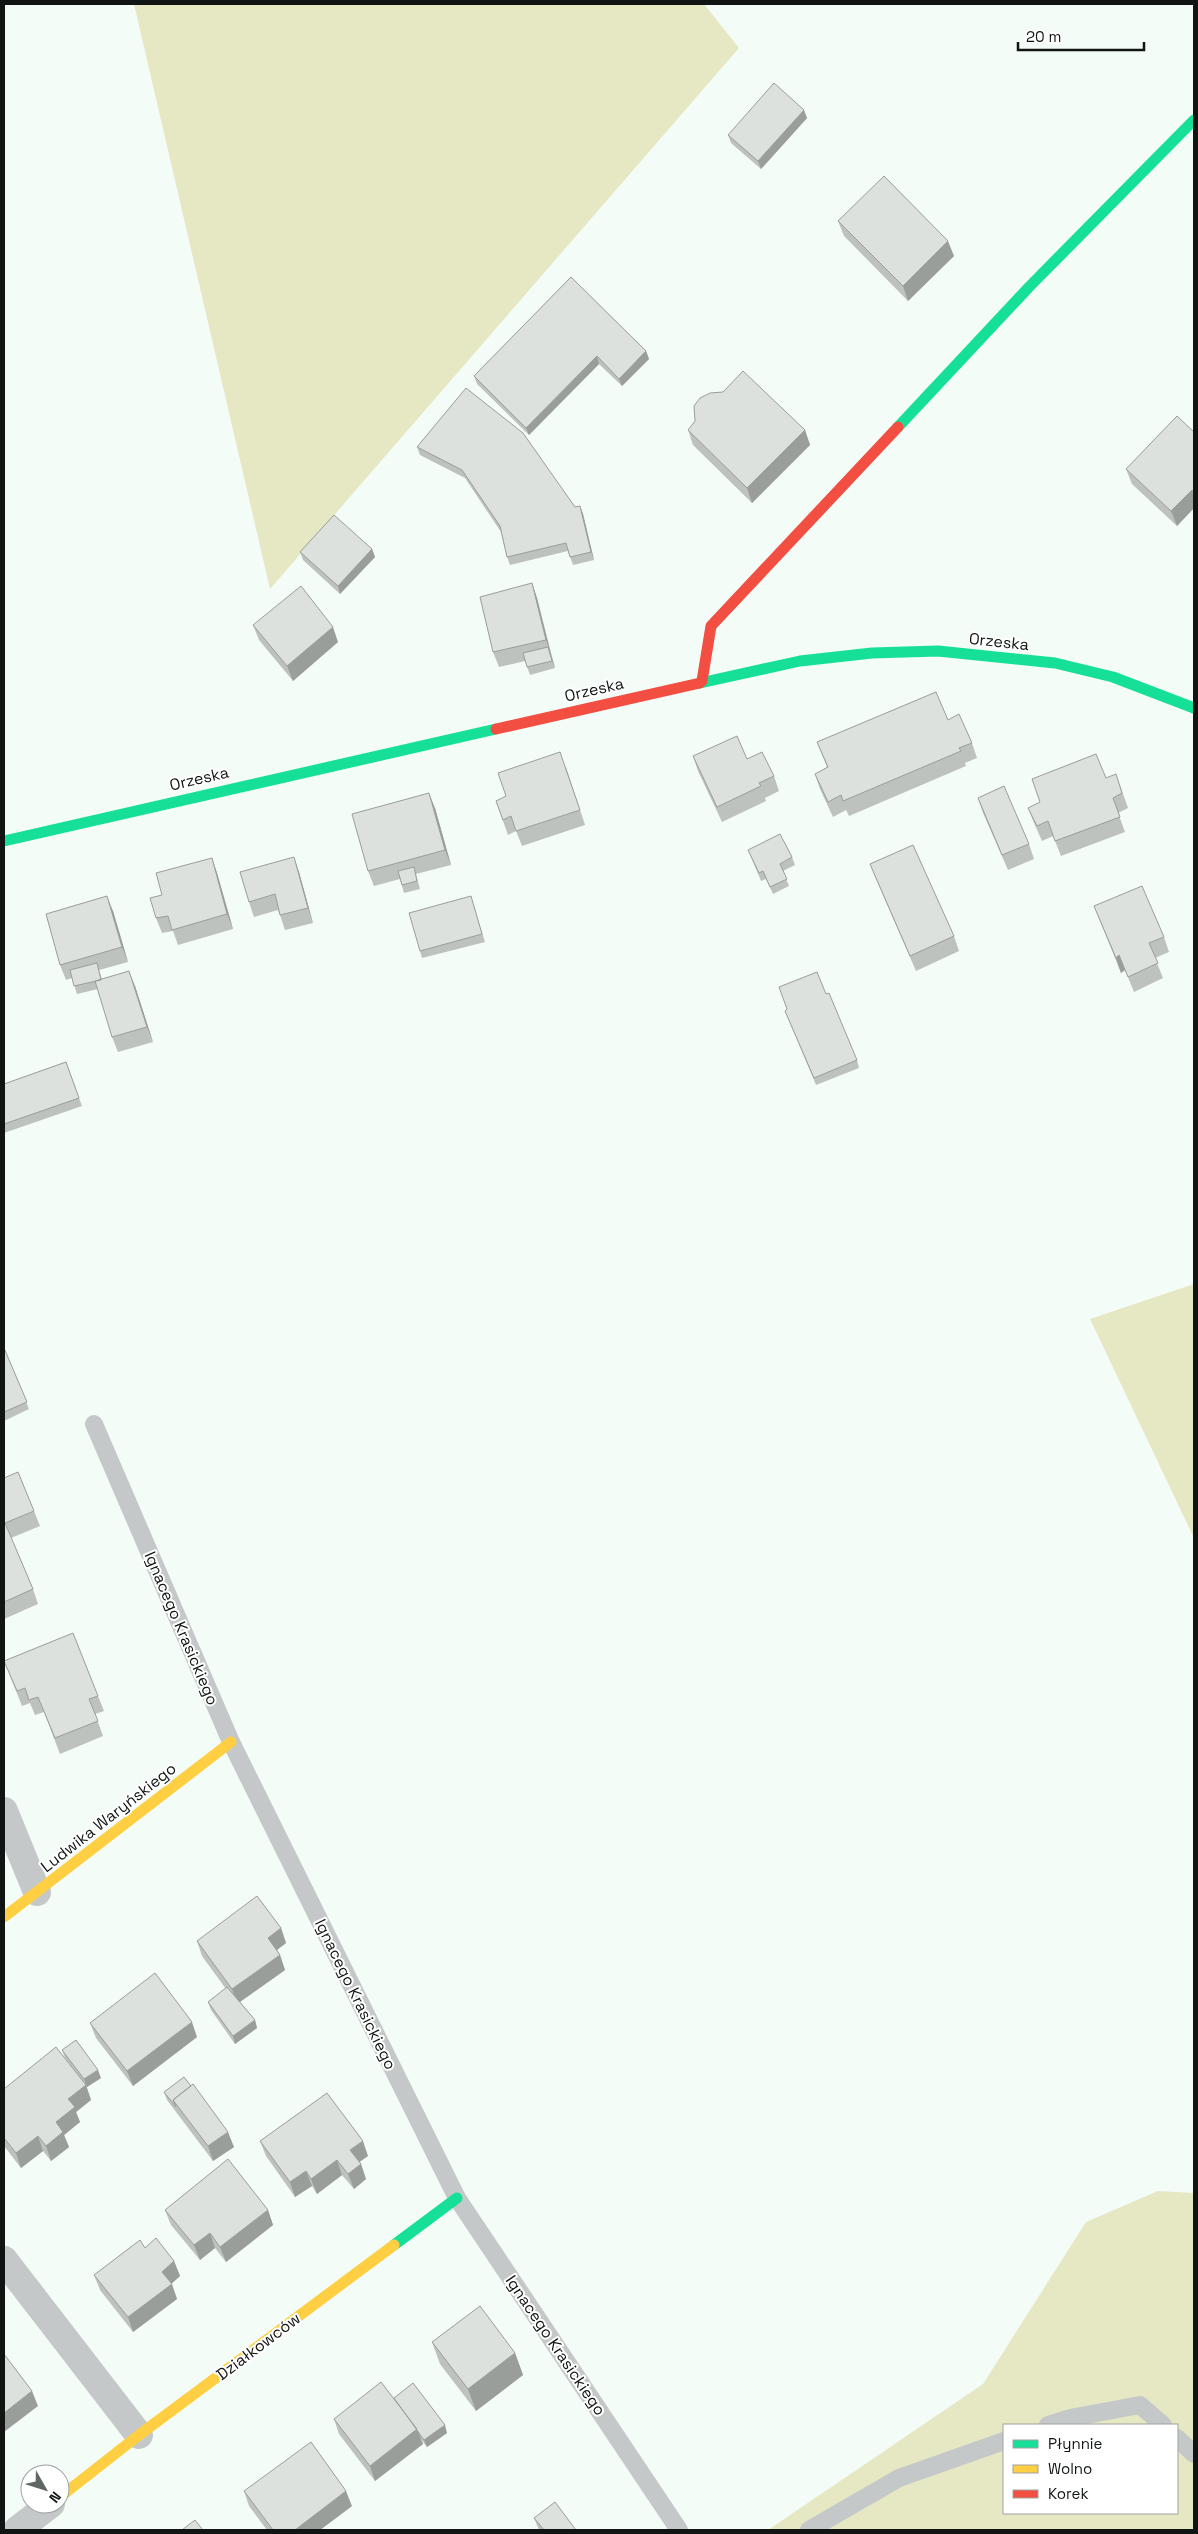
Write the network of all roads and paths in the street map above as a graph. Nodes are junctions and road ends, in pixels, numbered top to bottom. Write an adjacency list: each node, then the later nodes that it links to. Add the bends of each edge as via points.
1 (1194, 120): 2 (street, via 1030,286 711,626)
2 (702, 681): 3 (street, Orzeska, via 800,660 938,650 1056,664 1113,677); 4 (street, Orzeska)
3 (1194, 708)
4 (4, 841)
5 (94, 1424): 6 (lane, Ignacego Krasickiego)
6 (231, 1742): 8 (street, Ludwika Waryńskiego); 10 (lane, Ignacego Krasickiego)
7 (4, 1811): 8 (street)
8 (37, 1892): 9 (street, Ludwika Waryńskiego)
9 (4, 1917)
10 (457, 2198): 14 (street, Działkowców); 21 (lane, Ignacego Krasickiego)
11 (4, 2260): 14 (street)
12 (1051, 2424): 13 (lane, via 1140,2405)
13 (1161, 2424)
14 (139, 2435): 18 (street, Działkowców)
15 (1178, 2439): 17 (lane)
16 (1003, 2441): 22 (lane, via 899,2478)
17 (1194, 2454)
18 (70, 2489)
19 (38, 2514): 20 (street)
20 (17, 2530)
21 (679, 2530)
22 (809, 2530)

